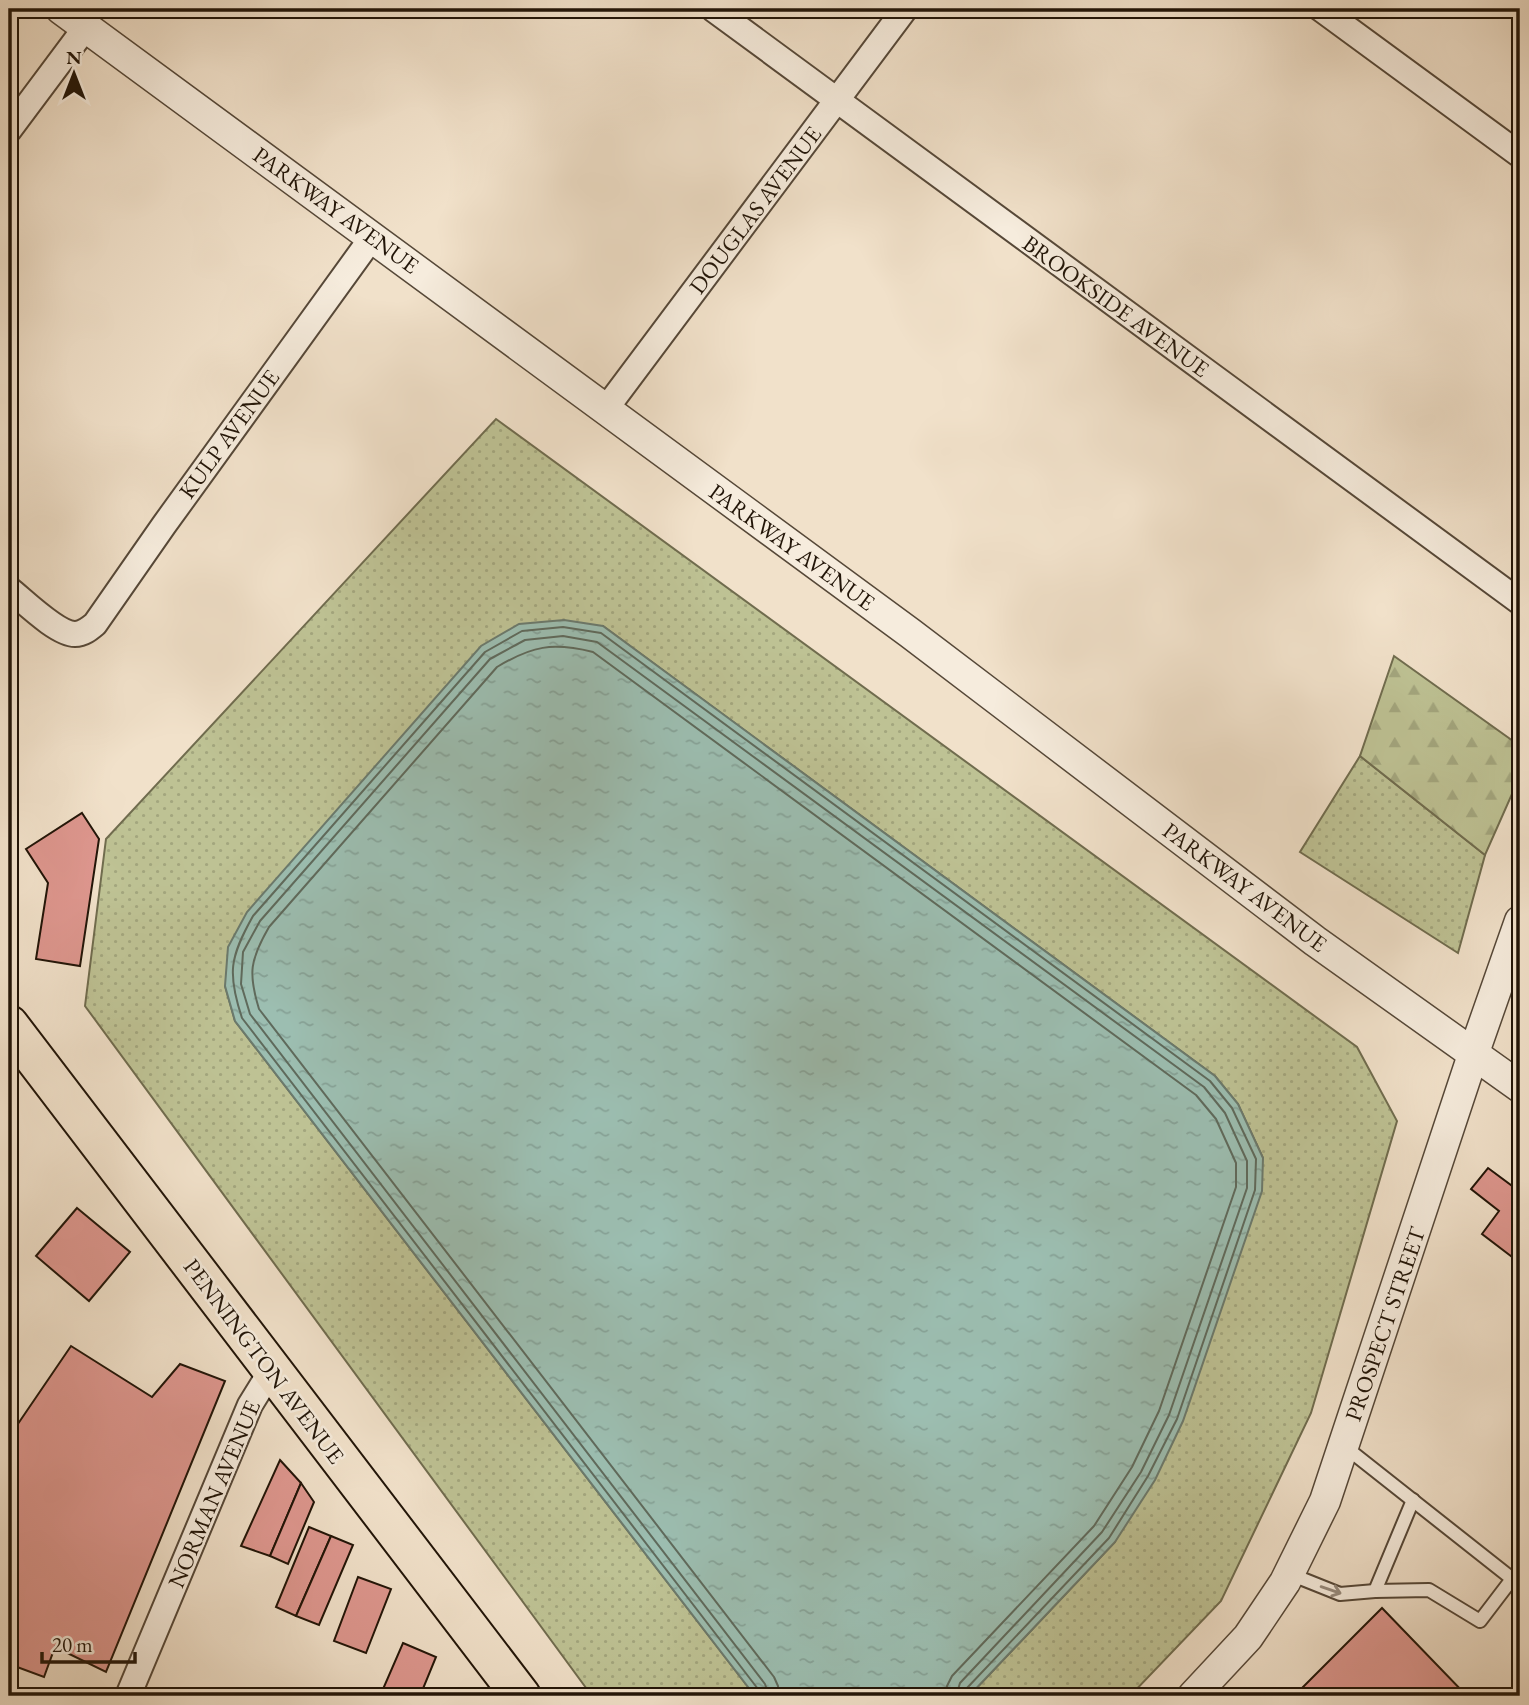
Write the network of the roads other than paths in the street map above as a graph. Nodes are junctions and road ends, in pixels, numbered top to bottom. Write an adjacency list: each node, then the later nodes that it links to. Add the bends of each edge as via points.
1 (61, 9): 5 (street, PARKWAY AVENUE)
2 (713, 9): 6 (street, BROOKSIDE AVENUE)
3 (905, 9): 6 (street, DOUGLAS AVENUE)
4 (1321, 9): 8 (street)
5 (86, 27): 7 (street); 9 (street, PARKWAY AVENUE)
6 (837, 100): 10 (street, DOUGLAS AVENUE); 12 (street, BROOKSIDE AVENUE)
7 (9, 130)
8 (1520, 155)
9 (373, 236): 10 (street, PARKWAY AVENUE); 11 (street, KULP AVENUE, via 95,624 85,632 64,632)
10 (605, 411): 15 (street, PARKWAY AVENUE)
11 (9, 589)
12 (1520, 603)
13 (1520, 921): 15 (street, PROSPECT STREET)
14 (12, 1037): 17 (main road, PENNINGTON AVENUE)
15 (1473, 1055): 16 (street, PARKWAY AVENUE); 18 (street, PROSPECT STREET)
16 (1520, 1087)
17 (271, 1371): 23 (main road, PENNINGTON AVENUE); 24 (street, NORMAN AVENUE, via 250,1405)
18 (1344, 1445): 19 (lane); 20 (street, PROSPECT STREET, via 1325,1501)
19 (1413, 1500): 21 (lane); 22 (lane)
20 (1290, 1574): 22 (lane, one-way to 22, via 1340,1594); 25 (street, PROSPECT STREET, via 1248,1637)
21 (1516, 1582): 22 (lane, via 1480,1621 1429,1590)
22 (1375, 1591)
23 (518, 1695)
24 (128, 1696)
25 (1193, 1696)

